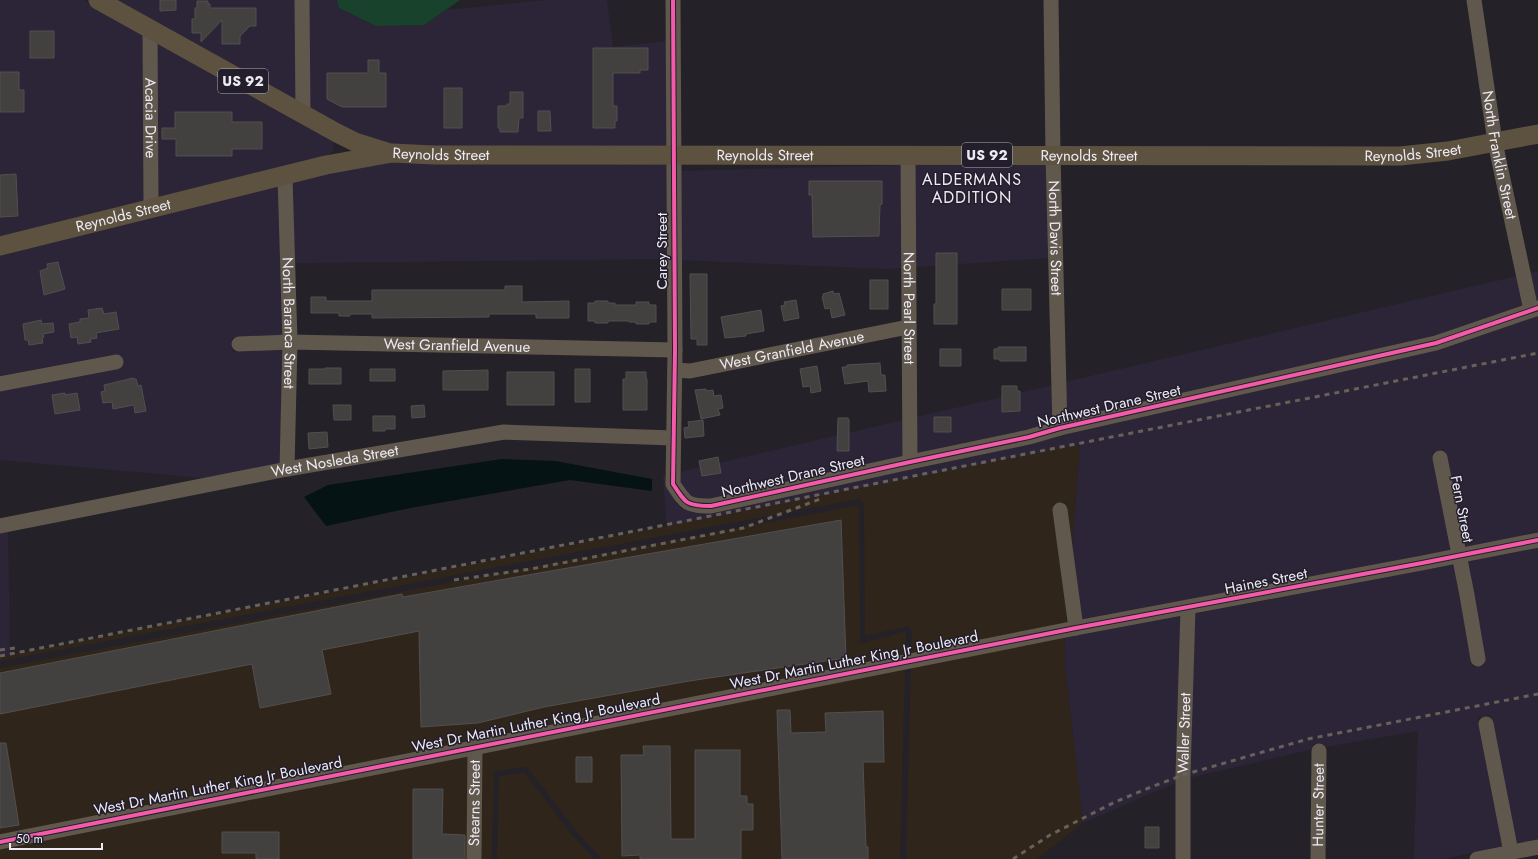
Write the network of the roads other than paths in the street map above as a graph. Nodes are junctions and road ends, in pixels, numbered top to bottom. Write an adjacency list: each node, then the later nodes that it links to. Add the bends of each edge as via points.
1 (98, 0): 6 (main road, US 92)
2 (302, 0): 7 (street)
3 (673, 0): 12 (street, Carey Street)
4 (1051, 0): 14 (street, North Davis Street)
5 (1474, 0): 10 (street, North Franklin Street)
6 (150, 29): 7 (main road, US 92); 17 (street, Acacia Drive)
7 (303, 114): 8 (main road, US 92)
8 (337, 133): 11 (main road, US 92, via 369,147); 15 (main road, via 340,149 337,157)
9 (1538, 134): 10 (main road, Reynolds Street / US 92)
10 (1495, 142): 14 (main road, Reynolds Street / US 92, via 1448,151 1400,156); 19 (street, North Franklin Street)
11 (392, 153): 12 (main road, Reynolds Street / US 92); 15 (main road, Reynolds Street)
12 (673, 154): 13 (main road, Reynolds Street / US 92); 23 (street, Carey Street)
13 (908, 155): 14 (main road, Reynolds Street / US 92); 20 (street, North Pearl Street)
14 (1053, 155): 27 (street, North Davis Street)
15 (326, 165): 16 (main road, Reynolds Street)
16 (285, 176): 17 (main road, Reynolds Street); 21 (street, North Baranca Street)
17 (150, 208): 18 (main road, Reynolds Street)
18 (0, 246)
19 (1534, 309): 27 (street, Northwest Drane Street, via 1436,343)
20 (908, 327): 25 (street, West Granfield Avenue, via 690,371); 30 (street, North Pearl Street)
21 (290, 342): 22 (street, West Granfield Avenue); 23 (street, West Granfield Avenue); 31 (street, North Baranca Street)
22 (239, 344)
23 (675, 350): 25 (street, Carey Street)
24 (116, 362): 26 (street)
25 (675, 370): 28 (street, Carey Street)
26 (0, 384)
27 (1060, 428): 30 (street, Northwest Drane Street)
28 (673, 438): 31 (street, West Nosleda Street, via 504,432); 32 (street, Carey Street, via 673,484)
29 (1440, 458): 36 (street, Fern Street)
30 (910, 462): 32 (street, Northwest Drane Street, via 711,506 692,506)
31 (287, 469): 34 (street, West Nosleda Street)
32 (683, 500)
33 (1060, 510): 38 (street)
34 (0, 526)
35 (1538, 540): 36 (street)
36 (1459, 556): 37 (street, Haines Street); 39 (street, Fern Street)
37 (1188, 608): 38 (street, Haines Street); 47 (street, Waller Street)
38 (1076, 628): 41 (street, West Dr Martin Luther King Jr Boulevard)
39 (1478, 659)
40 (1486, 724): 45 (street)
41 (474, 747): 43 (street, West Dr Martin Luther King Jr Boulevard); 46 (street, Stearns Street)
42 (1319, 751): 48 (street, Hunter Street)
43 (0, 842)
44 (1538, 847): 45 (street)
45 (1511, 852): 49 (street)
46 (474, 859)
47 (1183, 859)
48 (1318, 859)
49 (1477, 859)

